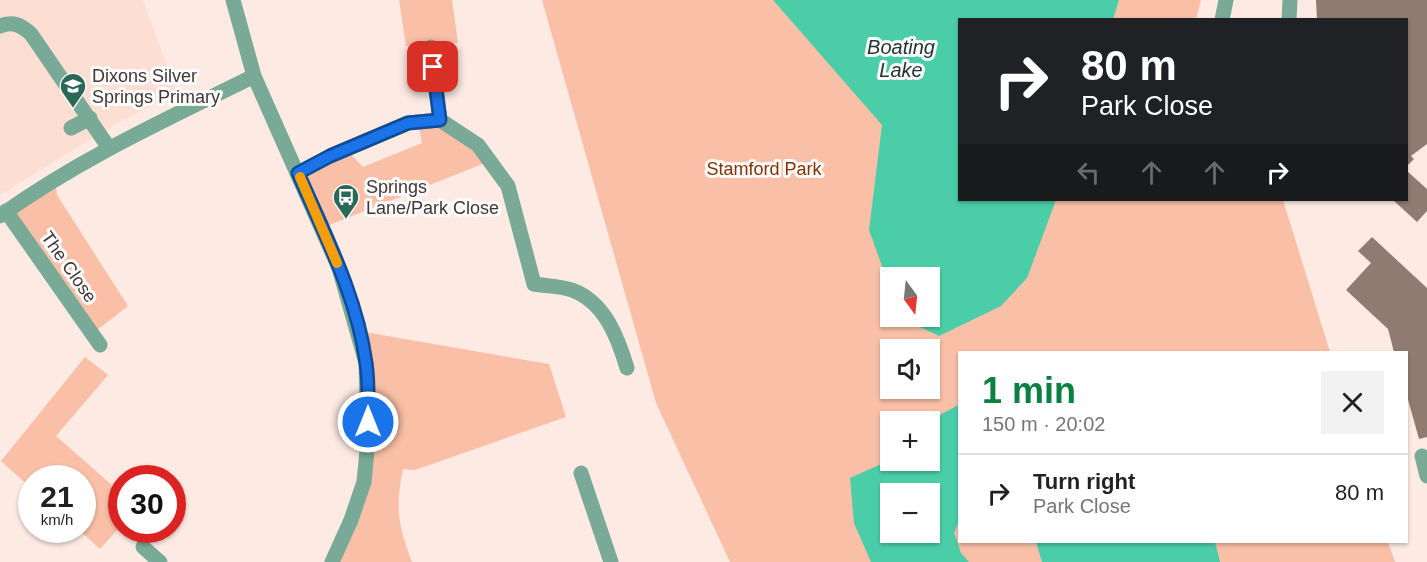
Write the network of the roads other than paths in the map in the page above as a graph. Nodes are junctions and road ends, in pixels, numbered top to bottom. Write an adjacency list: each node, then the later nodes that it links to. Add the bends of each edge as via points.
1 (233, 0): 8 (street)
2 (1226, 0): 4 (street)
3 (1290, 0): 5 (street)
4 (1222, 18)
5 (1289, 18)
6 (0, 27): 9 (street, via 21,25 31,34)
7 (431, 46): 10 (street)
8 (254, 76): 12 (street); 13 (street)
9 (90, 118): 11 (street); 12 (street)
10 (440, 120): 13 (street, via 408,123); 16 (street, via 478,145 508,186 534,284 572,290 591,302 617,337)
11 (71, 128)
12 (109, 148): 14 (street)
13 (298, 173): 22 (street, via 339,268 366,363 368,440 364,482)
14 (3, 213): 15 (street, The Close)
15 (100, 345)
16 (627, 368)
17 (1422, 456): 19 (street)
18 (580, 473): 23 (street)
19 (1427, 476)
20 (143, 547): 21 (street)
21 (160, 562)
22 (332, 562)
23 (611, 562)

